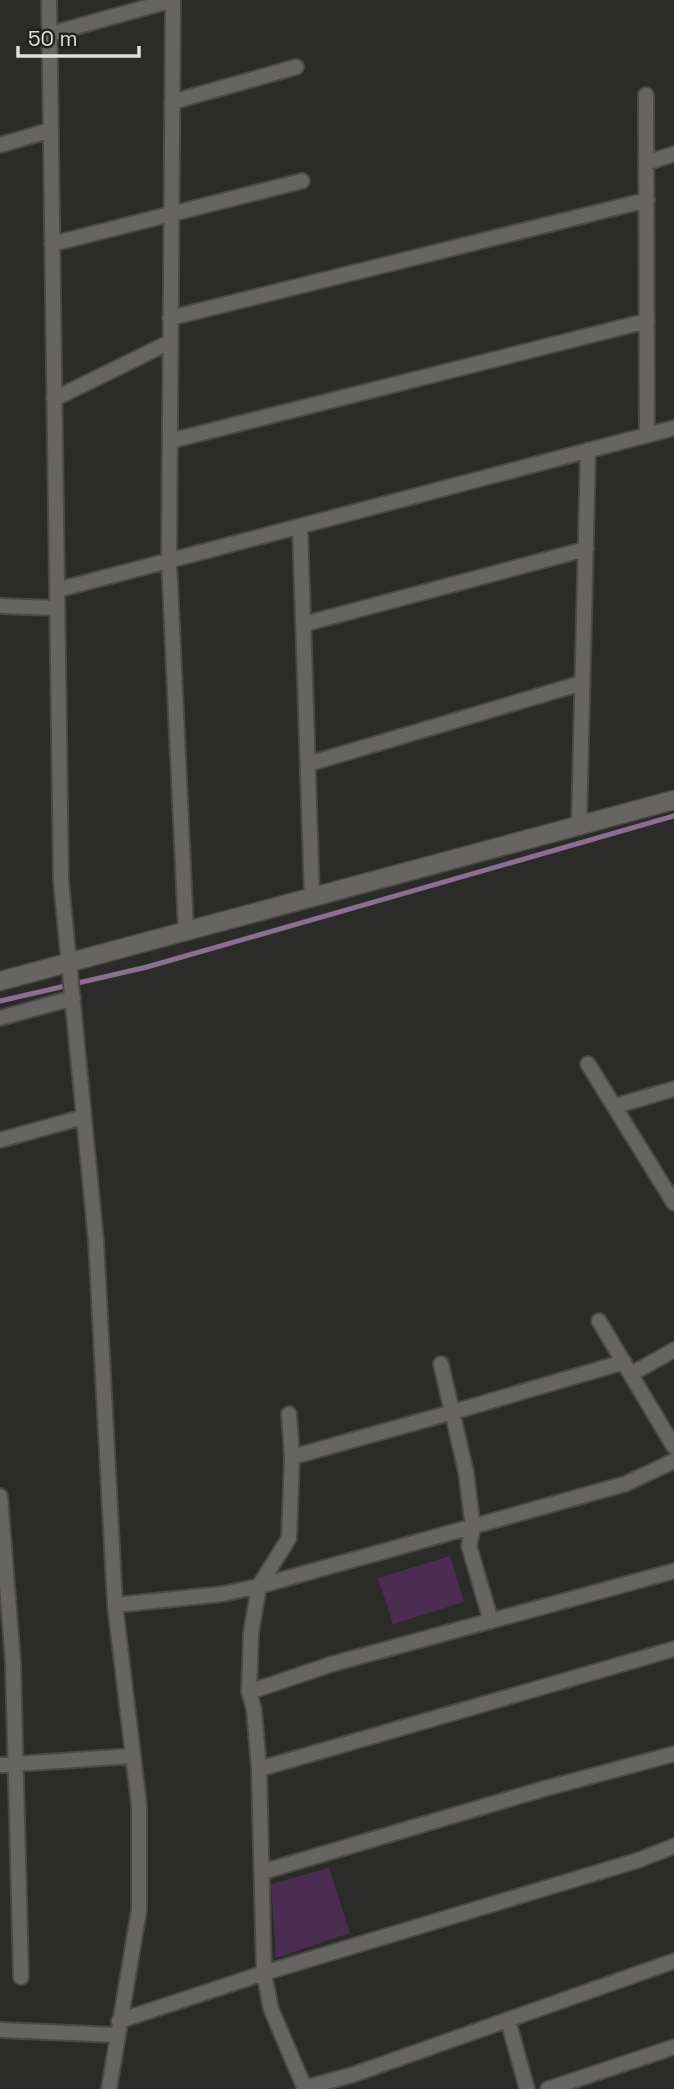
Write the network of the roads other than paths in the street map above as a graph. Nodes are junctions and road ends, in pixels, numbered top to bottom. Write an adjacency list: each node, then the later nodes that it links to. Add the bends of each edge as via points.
1 (49, 0): 3 (street)
2 (173, 0): 3 (street); 6 (street)
3 (50, 34): 7 (street)
4 (296, 67): 6 (street)
5 (646, 95): 10 (street)
6 (172, 102): 13 (street)
7 (51, 130): 8 (street); 14 (street)
8 (0, 145)
9 (674, 154): 10 (street)
10 (646, 163): 12 (street)
11 (302, 181): 13 (street)
12 (647, 200): 15 (street); 16 (street)
13 (171, 214): 14 (street); 15 (street)
14 (52, 244): 18 (street)
15 (170, 318): 17 (street)
16 (647, 321): 20 (street); 21 (street)
17 (170, 342): 18 (street); 21 (street)
18 (54, 399): 26 (street)
19 (674, 428): 20 (street)
20 (648, 435): 22 (street)
21 (170, 441): 25 (street)
22 (588, 450): 23 (street); 24 (street)
23 (300, 526): 25 (street); 29 (street)
24 (586, 549): 29 (street); 30 (street)
25 (169, 561): 26 (street); 35 (street)
26 (57, 590): 28 (street)
27 (0, 606): 28 (street)
28 (57, 608): 36 (street, via 61,881)
29 (304, 624): 31 (street)
30 (582, 682): 31 (street); 33 (street)
31 (308, 764): 34 (street)
32 (674, 800): 33 (street)
33 (579, 826): 34 (street)
34 (312, 897): 35 (street)
35 (186, 931): 36 (street)
36 (69, 962): 37 (street); 38 (street)
37 (0, 981)
38 (72, 998): 39 (street); 43 (street)
39 (0, 1018)
40 (588, 1064): 42 (street)
41 (674, 1089): 42 (street)
42 (615, 1106): 45 (street)
43 (84, 1117): 44 (street); 59 (street, via 96,1241)
44 (0, 1140)
45 (674, 1203)
46 (599, 1321): 49 (street)
47 (674, 1350): 49 (street)
48 (441, 1364): 50 (street)
49 (627, 1368): 50 (street); 52 (street)
50 (453, 1412): 53 (street); 56 (street)
51 (289, 1413): 53 (street)
52 (674, 1447)
53 (292, 1457): 58 (street, via 289,1538)
54 (674, 1461): 56 (street, via 625,1484)
55 (0, 1496): 62 (street)
56 (472, 1528): 58 (street); 60 (street, via 469,1546)
57 (674, 1572): 60 (street)
58 (259, 1586): 59 (street); 63 (street, via 251,1633)
59 (115, 1605): 65 (street)
60 (491, 1621): 63 (street, via 332,1664)
61 (674, 1649): 68 (street)
62 (6, 1663): 66 (street)
63 (249, 1692): 68 (street)
64 (674, 1754): 70 (street)
65 (132, 1756): 66 (street); 75 (street, via 139,1805 139,1910)
66 (17, 1763): 67 (street); 73 (street)
67 (0, 1765)
68 (259, 1769): 70 (street)
69 (674, 1846): 72 (street)
70 (262, 1872): 72 (street)
71 (674, 1961): 74 (street)
72 (264, 1973): 75 (street); 78 (street, via 271,2009)
73 (21, 1977)
74 (508, 2020): 78 (street); 80 (street)
75 (118, 2028): 76 (street); 79 (street)
76 (0, 2030)
77 (674, 2047): 81 (street)
78 (304, 2088)
79 (109, 2089)
80 (527, 2089)
81 (548, 2089)

